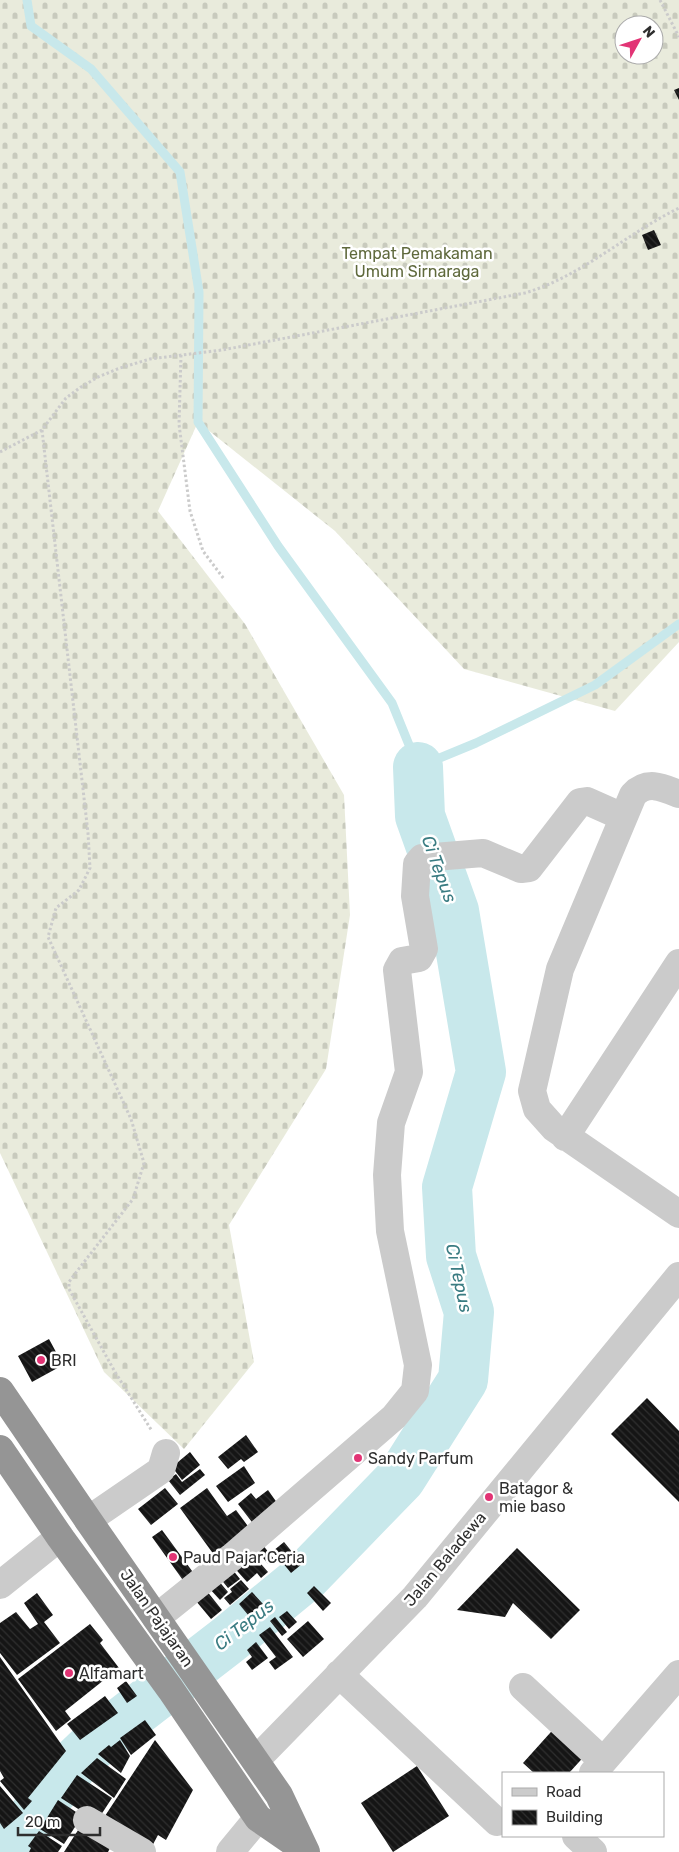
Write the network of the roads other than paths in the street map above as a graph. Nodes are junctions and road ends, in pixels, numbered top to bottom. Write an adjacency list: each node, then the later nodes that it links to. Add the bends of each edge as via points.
1 (679, 794): 2 (street, via 657,786 645,786 633,795)
2 (623, 818): 4 (street, via 560,969 532,1091 537,1109); 13 (street, via 587,801 580,802 529,868 520,869 483,853 422,858 417,864 415,896 424,949 419,958 402,961 397,970 409,1072 392,1124 387,1175 390,1231 418,1365 415,1391 394,1417)
3 (679, 963): 4 (street)
4 (565, 1137): 5 (street)
5 (679, 1214)
6 (679, 1276): 14 (street, Jalan Baladewa, via 415,1596)
7 (0, 1391): 10 (highway, Jalan Pajajaran)
8 (0, 1449): 11 (highway, Jalan Pajajaran)
9 (166, 1453): 10 (street, via 161,1470)
10 (88, 1520): 13 (highway, Jalan Pajajaran)
11 (60, 1537): 12 (street); 19 (highway, Jalan Pajajaran)
12 (0, 1585)
13 (156, 1618): 17 (highway, Jalan Pajajaran)
14 (339, 1674): 17 (street, Jalan Baladewa); 21 (street)
15 (679, 1674): 18 (street)
16 (523, 1687): 18 (street)
17 (256, 1760): 23 (highway, Jalan Pajajaran, via 279,1795)
18 (598, 1767)
19 (258, 1818): 23 (highway, Jalan Pajajaran); 25 (street)
20 (87, 1820): 24 (street)
21 (497, 1822)
22 (577, 1837): 26 (street)
23 (305, 1851)
24 (142, 1852)
25 (230, 1852)
26 (593, 1852)

